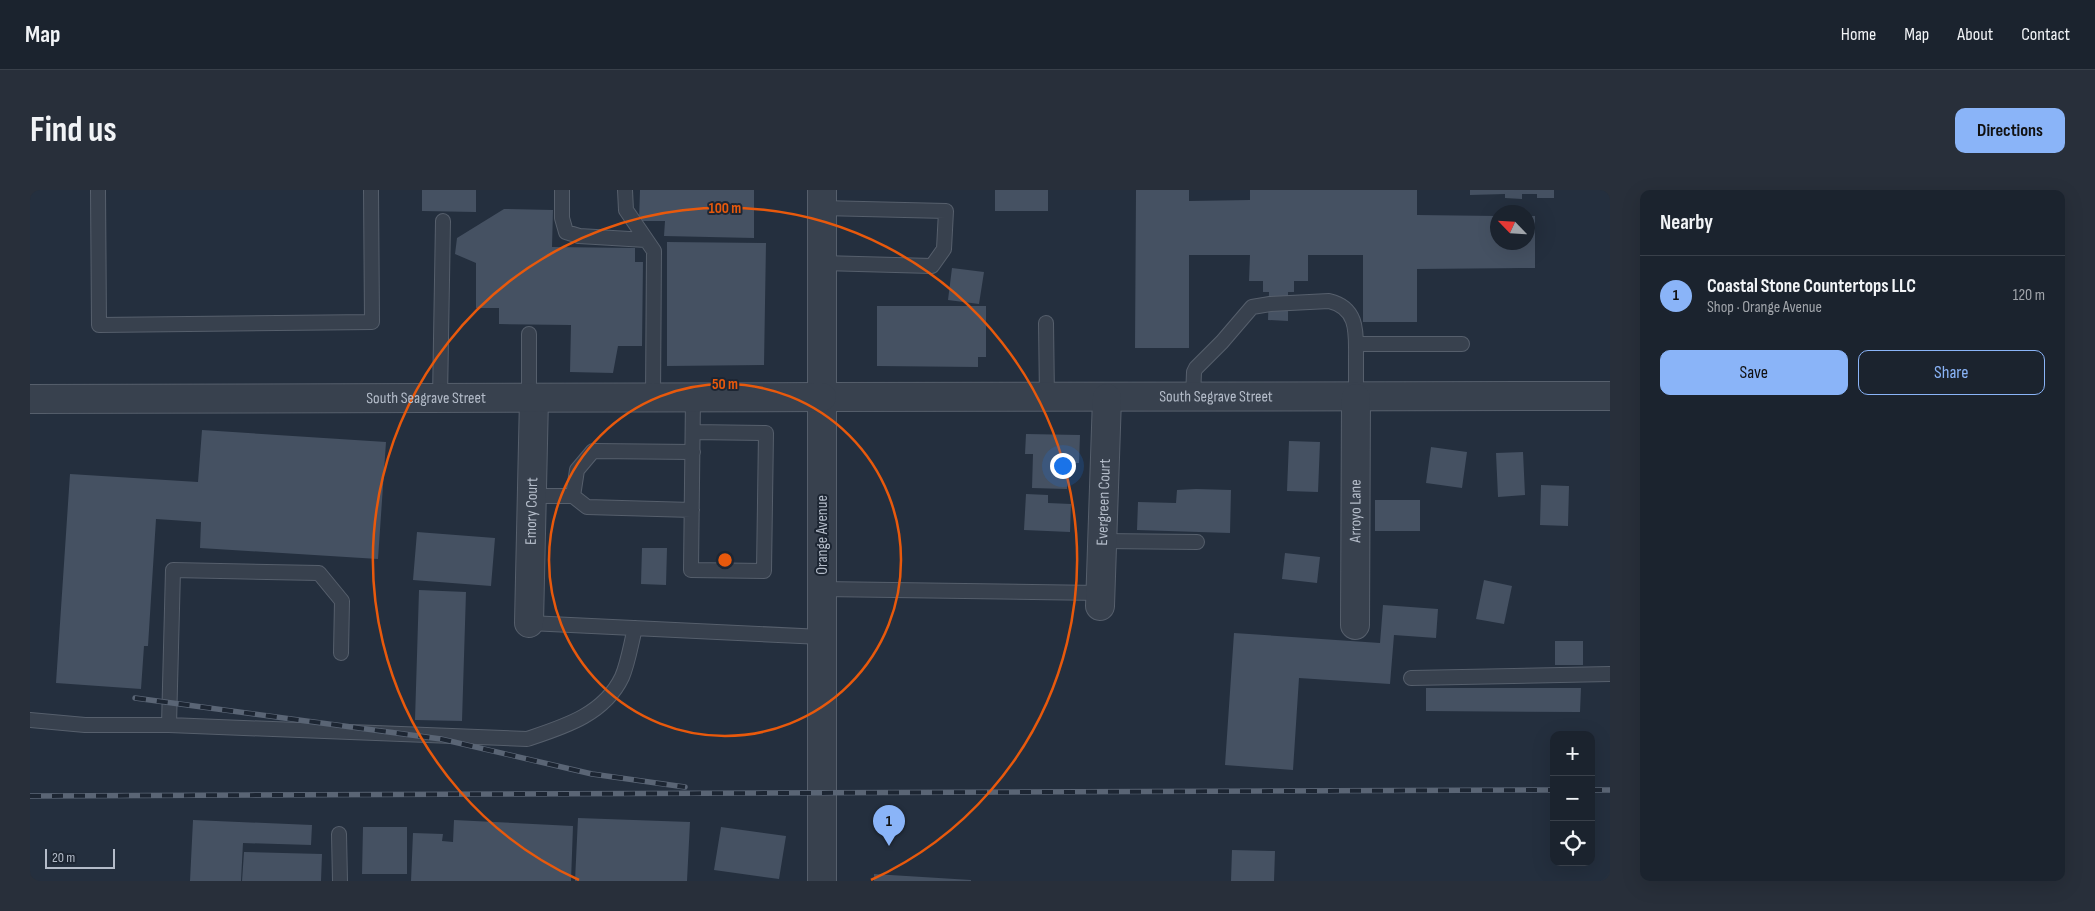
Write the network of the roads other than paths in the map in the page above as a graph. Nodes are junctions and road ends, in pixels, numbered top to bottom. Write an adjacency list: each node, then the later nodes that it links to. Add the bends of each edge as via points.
1 (98, 190): 2 (lane, via 99,325 372,322)
2 (371, 190)
3 (562, 190): 7 (lane, via 562,218 566,232 579,236)
4 (625, 190): 7 (lane, via 626,210)
5 (822, 199): 8 (street, Orange Avenue); 8 (lane, via 946,211 944,249 932,266)
6 (443, 221): 15 (lane)
7 (646, 240): 17 (lane, via 654,251)
8 (822, 263): 14 (street, Orange Avenue)
9 (1046, 323): 19 (lane)
10 (529, 334): 16 (lane)
11 (1356, 344): 12 (lane); 21 (lane, via 1352,316 1338,303 1258,305 1247,312 1198,364 1194,372); 22 (lane)
12 (1462, 344)
13 (1610, 396): 22 (street, South Segrave Street)
14 (822, 397): 18 (street, South Seagrave Street); 19 (street, South Segrave Street); 31 (street, Orange Avenue)
15 (440, 398): 16 (street, South Seagrave Street); 23 (street, South Seagrave Street)
16 (532, 398): 17 (street, South Seagrave Street); 26 (street, Emory Court)
17 (653, 398): 18 (street, South Seagrave Street)
18 (693, 398): 24 (lane)
19 (1047, 398): 20 (street, South Segrave Street)
20 (1107, 398): 21 (street, South Segrave Street); 29 (street, Evergreen Court)
21 (1193, 398): 22 (street, South Segrave Street)
22 (1356, 398): 34 (street, Arroyo Lane)
23 (30, 400)
24 (693, 432): 25 (lane); 28 (lane, via 766,433 764,570 691,570)
25 (693, 452): 27 (lane, via 593,451 577,470); 28 (lane)
26 (532, 496): 27 (lane); 33 (street, Emory Court)
27 (573, 496): 28 (lane, via 587,507)
28 (692, 510)
29 (1102, 541): 30 (lane); 32 (street, Evergreen Court)
30 (1197, 542)
31 (822, 589): 32 (lane); 36 (street, Orange Avenue)
32 (1100, 600)
33 (528, 623): 35 (lane)
34 (1355, 625)
35 (635, 628): 36 (lane); 41 (lane, via 622,677 609,697 594,711 560,728 527,739)
36 (822, 637): 44 (street, Orange Avenue)
37 (341, 654): 41 (lane, via 342,601 319,572 173,570)
38 (1610, 674): 39 (lane)
39 (1411, 678)
40 (30, 720): 41 (lane, via 85,725)
41 (169, 725)
42 (339, 834): 43 (lane)
43 (340, 881)
44 (822, 881)

